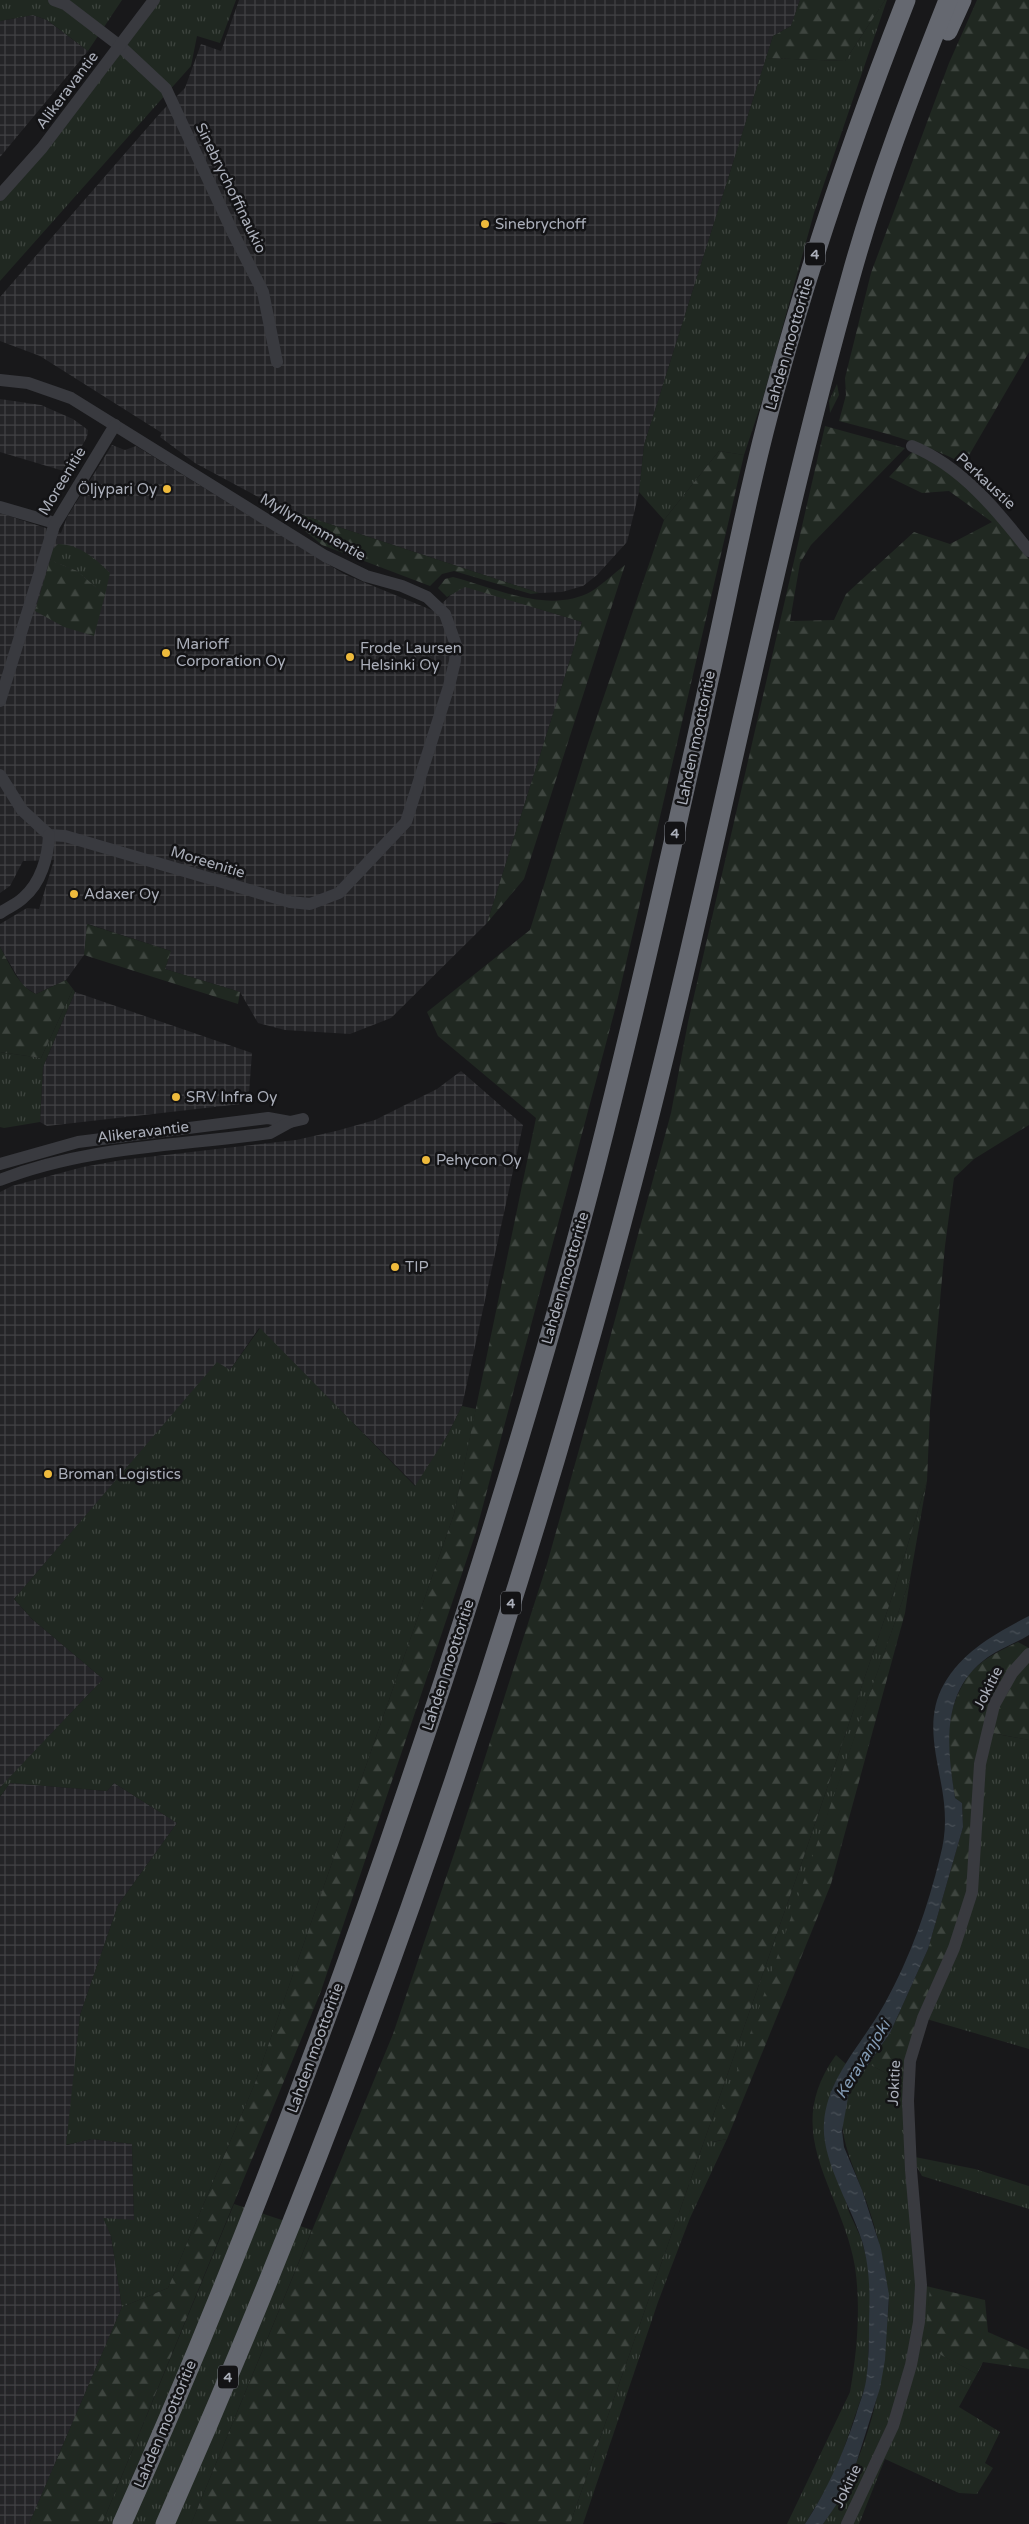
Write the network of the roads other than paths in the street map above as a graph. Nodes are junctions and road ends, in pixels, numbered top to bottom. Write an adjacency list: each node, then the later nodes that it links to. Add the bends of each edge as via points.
1 (54, 0): 7 (street, Sinebrychoffinaukio, via 65,4)
2 (154, 0): 7 (street, Alikeravantie)
3 (894, 0): 9 (highway)
4 (906, 0): 9 (highway, Lahden moottoritie / 4)
5 (948, 0): 8 (highway, 4)
6 (962, 0): 8 (highway, via 940,47)
7 (120, 46): 10 (street, Alikeravantie, via 42,148); 11 (street, Sinebrychoffinaukio, via 166,89 264,292)
8 (922, 66): 26 (highway, 4, via 852,270 764,621 677,1008 638,1164 528,1552 436,1838 337,2104)
9 (860, 119): 27 (highway, Lahden moottoritie / 4, via 814,256 774,391 597,1162 491,1535 396,1824 300,2091)
10 (0, 195)
11 (277, 362)
12 (0, 380): 13 (street, Myllynummentie, via 50,389)
13 (115, 425): 16 (street, Moreenitie); 20 (street, Myllynummentie, via 325,556 366,576 416,591 445,614 456,644 455,661)
14 (912, 446): 17 (street, Perkaustie, via 941,461 996,509)
15 (0, 507): 16 (street)
16 (55, 523): 18 (street, Moreenitie)
17 (1029, 551)
18 (0, 700)
19 (0, 775): 21 (street, via 22,810)
20 (406, 822): 21 (street, Moreenitie, via 339,893 310,904 267,897 65,836)
21 (49, 835): 22 (street, via 38,879 24,898)
22 (0, 912)
23 (0, 1164): 24 (street, Alikeravantie, via 44,1150 104,1138 268,1118 296,1121 270,1133 112,1151 18,1172)
24 (0, 1180)
25 (1029, 1654): 30 (street, Jokitie, via 1012,1674 994,1705 980,1764 972,1892 954,1948 923,2018 910,2061 908,2101 921,2285 919,2322 896,2418)
26 (198, 2451): 28 (highway, 4); 29 (highway)
27 (122, 2524)
28 (165, 2524)
29 (174, 2524)
30 (847, 2524)

